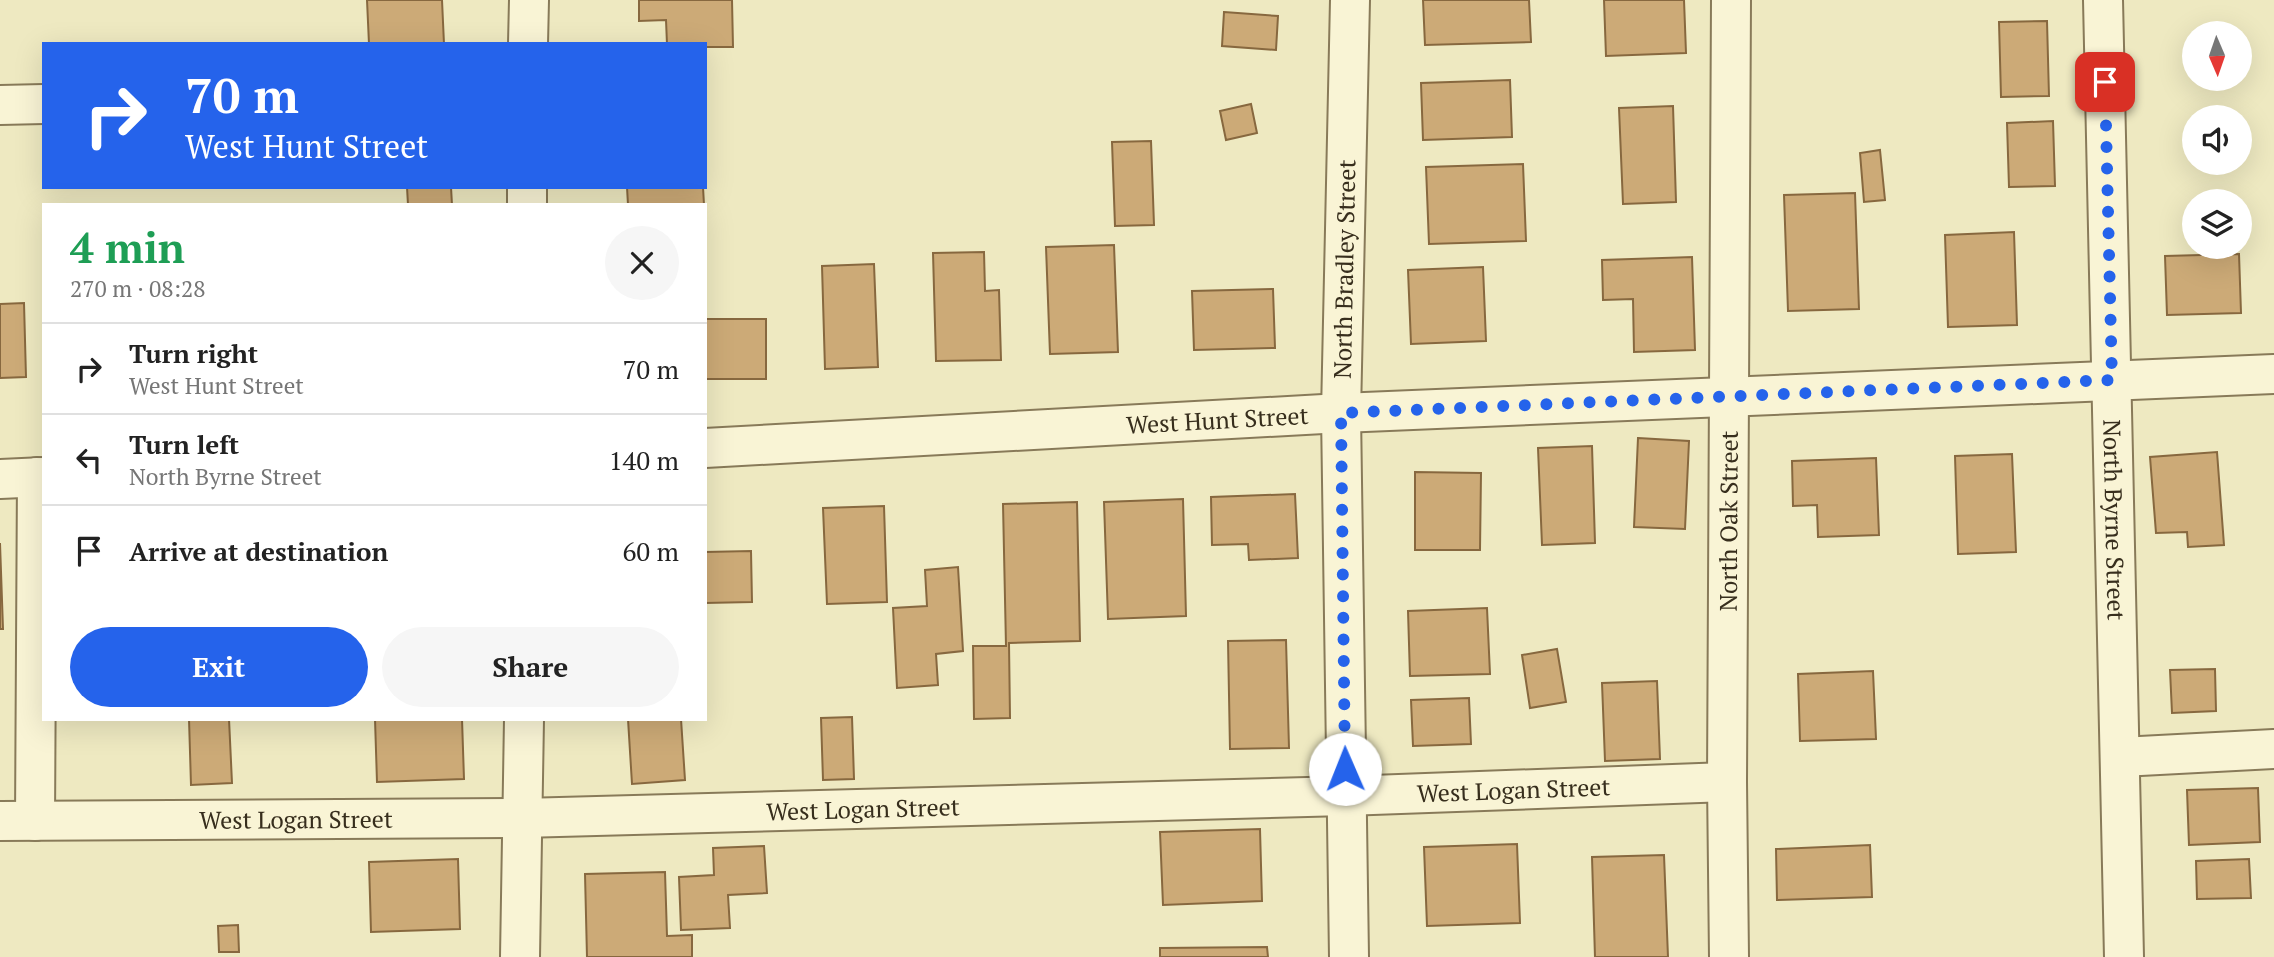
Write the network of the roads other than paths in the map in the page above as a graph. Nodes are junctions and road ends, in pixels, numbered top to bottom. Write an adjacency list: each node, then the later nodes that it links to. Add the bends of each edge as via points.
1 (528, 0): 5 (street)
2 (1350, 0): 11 (street, North Bradley Street)
3 (1731, 0): 10 (street, North Oak Street)
4 (2103, 0): 9 (street, North Byrne Street)
5 (528, 42)
6 (42, 104): 7 (street)
7 (0, 105)
8 (2274, 374): 9 (street, West Hunt Street)
9 (2112, 380): 10 (street, West Hunt Street); 16 (street, North Byrne Street)
10 (1728, 396): 11 (street, West Hunt Street); 17 (street, North Oak Street)
11 (1341, 413): 12 (street, West Hunt Street); 18 (street, North Bradley Street)
12 (707, 448)
13 (27, 478): 20 (street)
14 (524, 721): 19 (street)
15 (2274, 749): 16 (street)
16 (2121, 757): 24 (street, North Byrne Street)
17 (1727, 782): 18 (street, West Logan Street); 23 (street, North Oak Street)
18 (1345, 796): 19 (street, West Logan Street); 22 (street, North Bradley Street)
19 (522, 818): 20 (street, West Logan Street); 21 (street)
20 (17, 821)
21 (520, 957)
22 (1349, 957)
23 (1729, 957)
24 (2124, 957)

